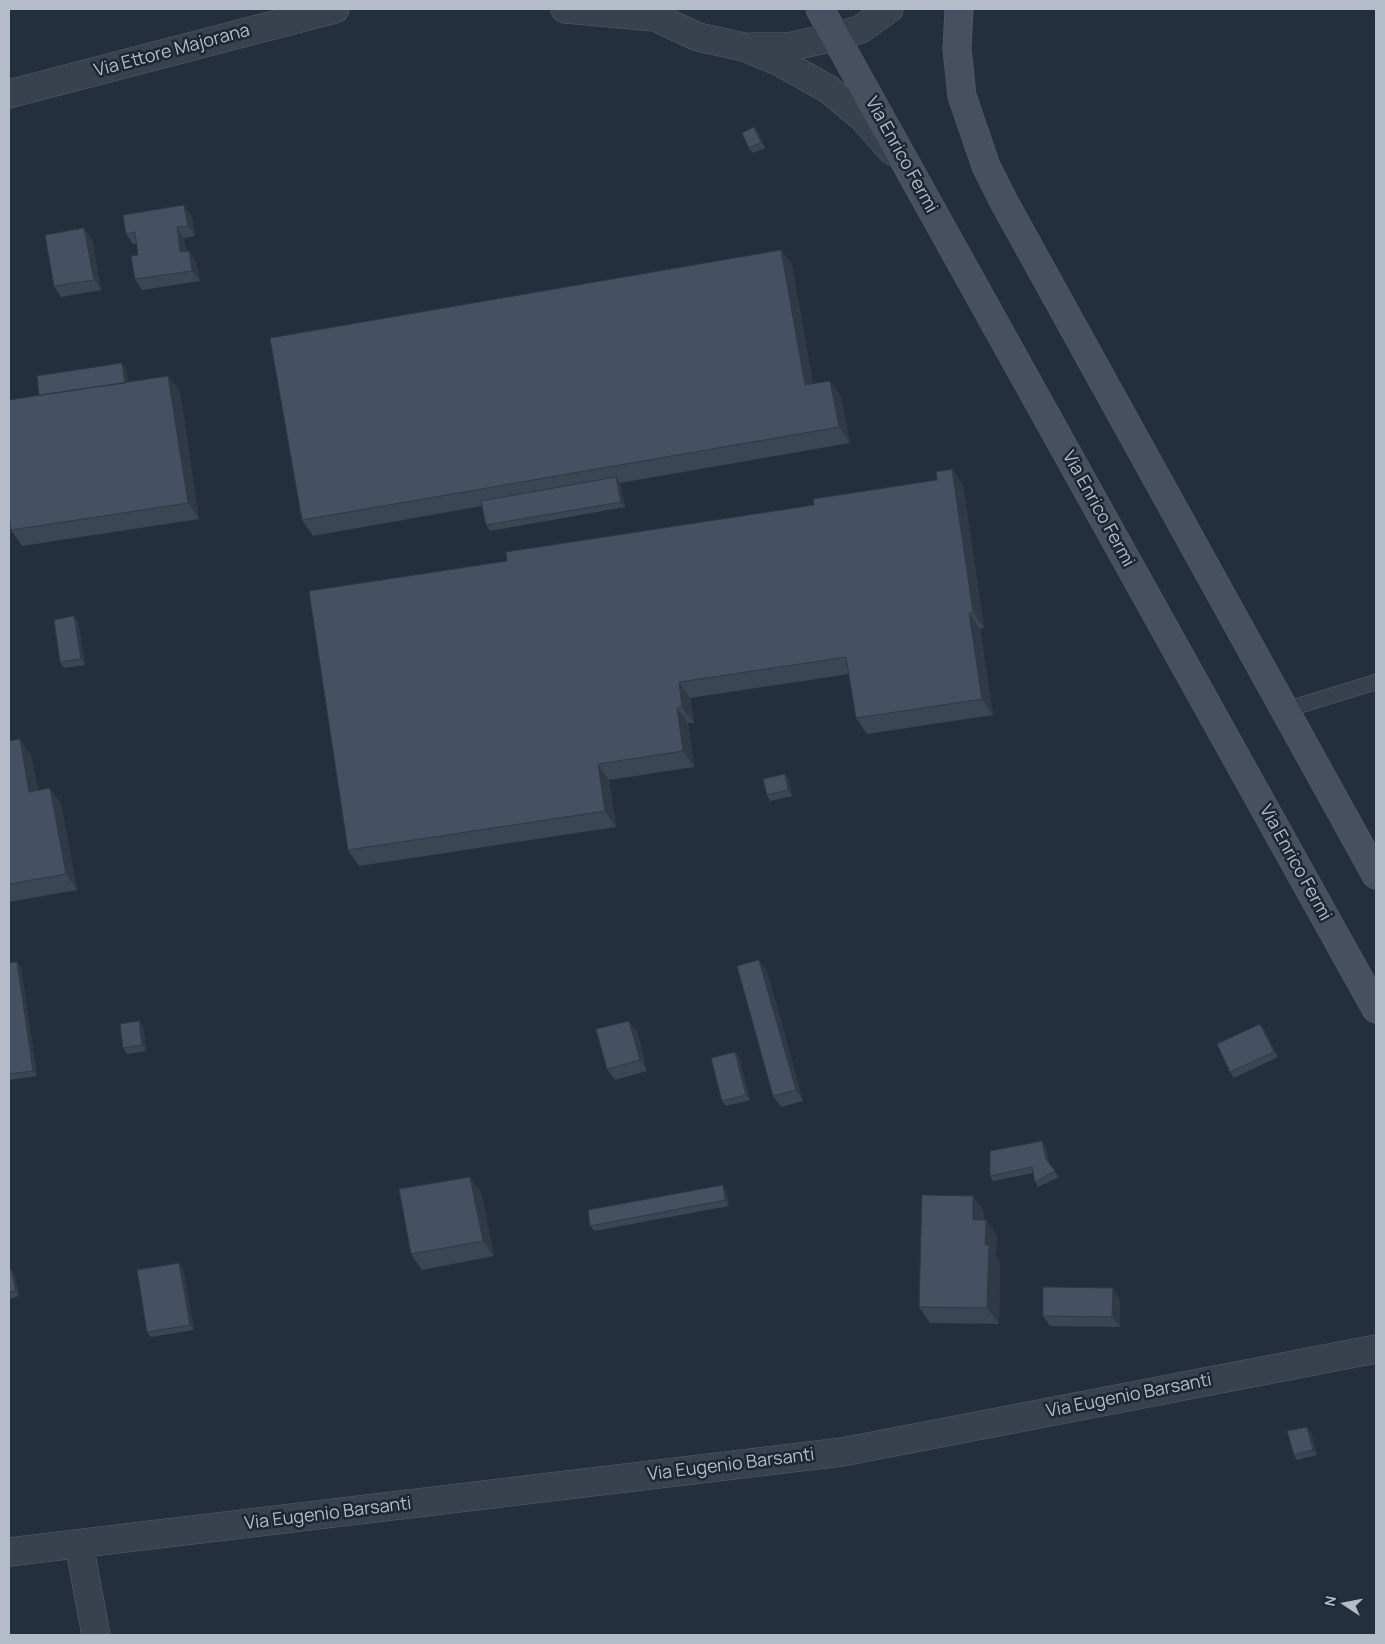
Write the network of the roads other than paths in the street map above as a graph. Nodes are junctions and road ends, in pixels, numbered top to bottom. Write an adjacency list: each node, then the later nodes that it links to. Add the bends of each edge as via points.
1 (335, 9): 9 (street, Via Ettore Majorana)
2 (565, 9): 6 (street)
3 (820, 9): 7 (street, Via Enrico Fermi)
4 (890, 9): 7 (street, via 861,29)
5 (959, 9): 12 (street, via 962,96 971,129 1004,202)
6 (650, 13): 8 (street, via 698,37)
7 (836, 37): 8 (street, via 787,47); 10 (street, Via Enrico Fermi)
8 (744, 47): 10 (street, via 780,62 828,89 862,117)
9 (9, 94)
10 (910, 171): 14 (street, Via Enrico Fermi)
11 (1376, 682): 12 (lane)
12 (1285, 710): 13 (street)
13 (1376, 875)
14 (1376, 1009)
15 (1376, 1349): 16 (street, Via Eugenio Barsanti, via 842,1452)
16 (79, 1544): 17 (street, Via Eugenio Barsanti); 18 (street)
17 (9, 1552)
18 (96, 1635)

